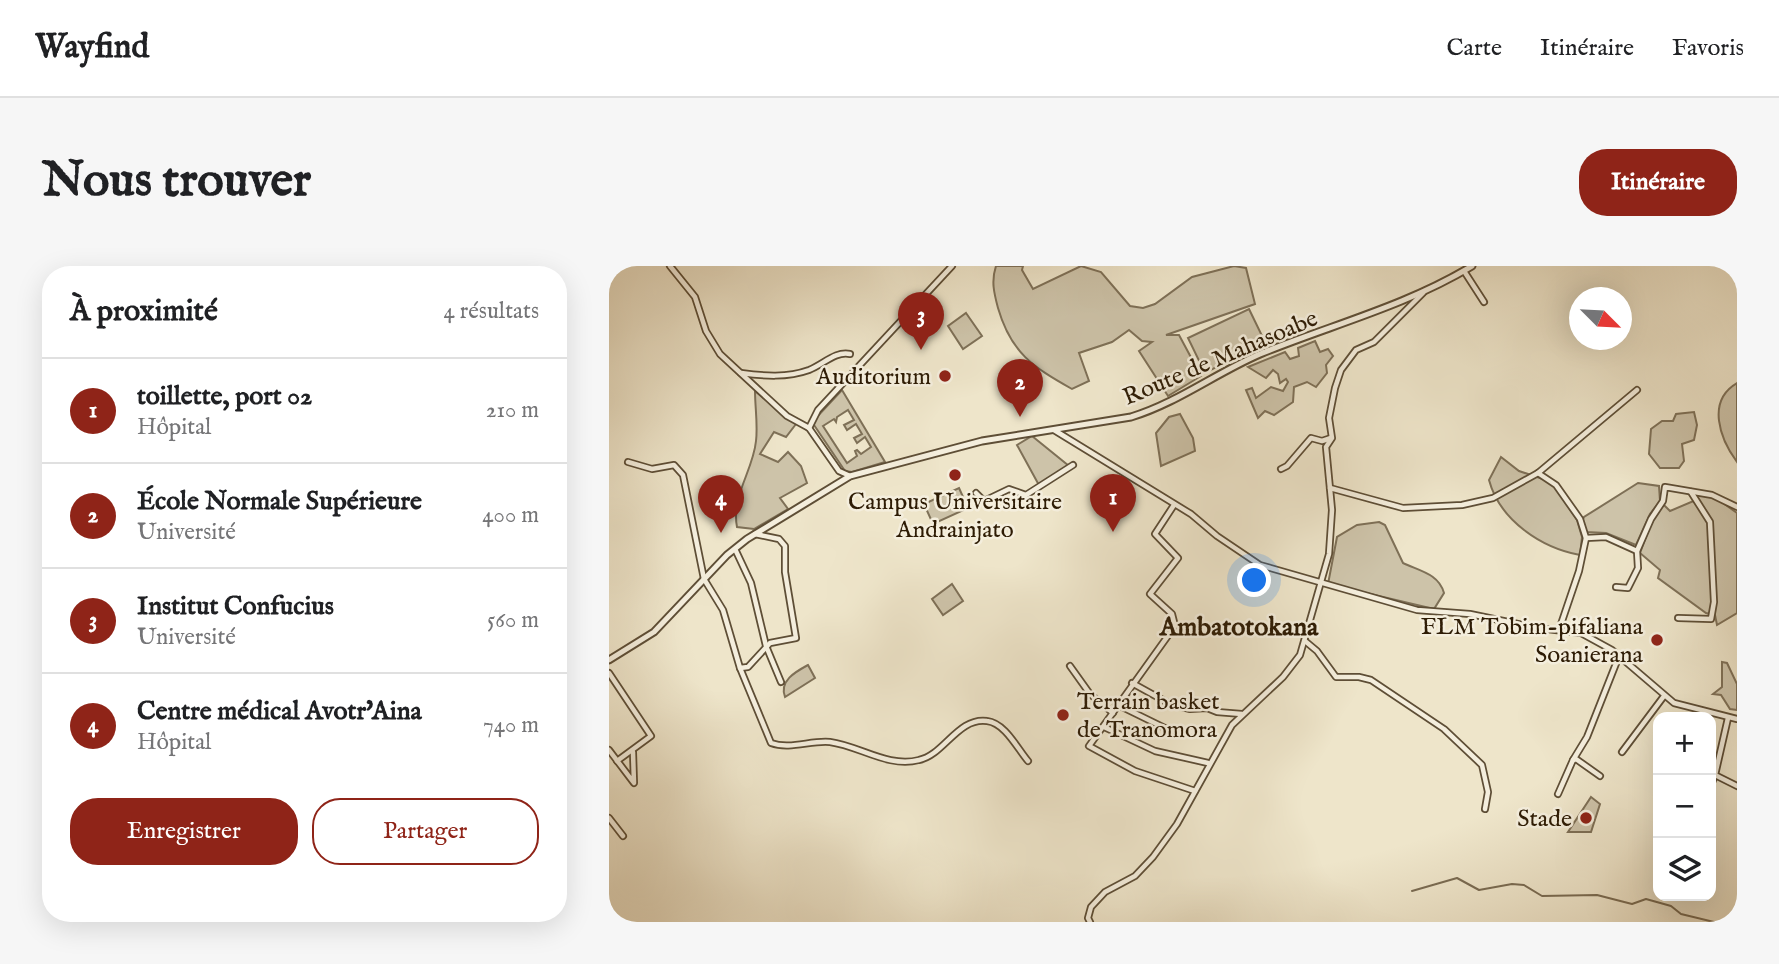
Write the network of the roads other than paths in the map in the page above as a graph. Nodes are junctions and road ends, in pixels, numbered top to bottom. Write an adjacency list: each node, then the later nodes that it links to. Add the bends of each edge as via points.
1 (670, 266): 8 (street, via 695,297 713,344)
2 (952, 266): 10 (street, via 818,410)
3 (1472, 266): 4 (street, Route de Mahasoabe)
4 (1464, 271): 5 (street, Route de Mahasoabe); 6 (street)
5 (1423, 292): 11 (street, Route de Mahasoabe, via 1259,355 1151,411); 12 (street, via 1341,370 1331,401)
6 (1484, 302)
7 (850, 354): 8 (street, via 840,353 808,370 789,374)
8 (739, 373): 10 (street, via 795,422)
9 (1637, 390): 16 (street)
10 (809, 428): 17 (street, via 839,471)
11 (1052, 429): 17 (street, Route de Mahasoabe, via 949,448); 21 (street)
12 (1332, 438): 15 (street, via 1322,442 1311,438); 18 (street, via 1326,447)
13 (628, 462): 27 (street, via 652,469 674,465 684,475)
14 (1073, 465): 20 (street, via 1026,495 1009,489 984,502)
15 (1281, 469)
16 (1538, 473): 18 (street, via 1493,498 1439,508 1403,508); 24 (street, via 1563,493 1580,519)
17 (850, 476): 23 (street, Route de Mahasoabe)
18 (1330, 488): 28 (street, via 1332,528)
19 (1690, 491): 22 (street); 26 (street, via 1665,487 1663,501); 30 (street, via 1710,522 1714,602 1711,619)
20 (976, 493)
21 (1174, 505): 28 (street, via 1261,565); 40 (street, via 1156,534 1178,558 1150,594 1173,614 1175,626)
22 (1737, 507)
23 (754, 534): 25 (street, Route de Mahasoabe); 33 (street, via 779,539 785,545 796,638)
24 (1585, 538): 26 (street, via 1606,537); 31 (street)
25 (735, 549): 27 (street, Route de Mahasoabe); 33 (street, via 751,583)
26 (1637, 551): 29 (street, via 1638,568 1627,588)
27 (704, 579): 35 (street, Route de Mahasoabe, via 654,632); 37 (street, via 723,610)
28 (1320, 584): 31 (street, via 1417,610 1470,614); 32 (street)
29 (1616, 587)
30 (1678, 618)
31 (1559, 631): 34 (street, via 1596,639)
32 (1305, 641): 44 (street, via 1290,669); 62 (street, via 1336,677 1371,680 1444,729 1484,770)
33 (766, 646): 37 (street, via 748,667); 39 (street)
34 (1619, 656): 41 (street); 52 (street)
35 (609, 660)
36 (1070, 666): 43 (street, via 1090,694)
37 (740, 668): 54 (street, via 771,743 780,746 828,742 911,762 936,752 978,720 997,723)
38 (609, 673): 50 (street, via 651,737)
39 (781, 682)
40 (1132, 683): 42 (street); 44 (street, via 1170,704)
41 (1664, 696): 45 (street, via 1687,708); 51 (street)
42 (1116, 704): 43 (street); 48 (street, via 1167,729)
43 (1113, 713): 47 (street)
44 (1243, 714): 55 (street)
45 (1728, 718): 46 (street); 56 (street)
46 (1737, 719)
47 (1104, 727): 55 (street, via 1155,751); 60 (street, via 1089,746 1135,771)
48 (1205, 733)
49 (609, 750): 53 (street)
50 (633, 752): 53 (street); 53 (street, via 634,783)
51 (1622, 752)
52 (1573, 760): 57 (street); 61 (street)
53 (617, 761)
54 (1028, 761)
55 (1208, 763): 60 (street)
56 (1716, 771)
57 (1600, 776)
58 (1716, 776): 59 (street)
59 (1737, 786)
60 (1195, 791): 65 (street, via 1153,857 1091,907)
61 (1558, 794)
62 (1485, 809)
63 (609, 818): 64 (street)
64 (622, 836)
65 (1090, 922)

